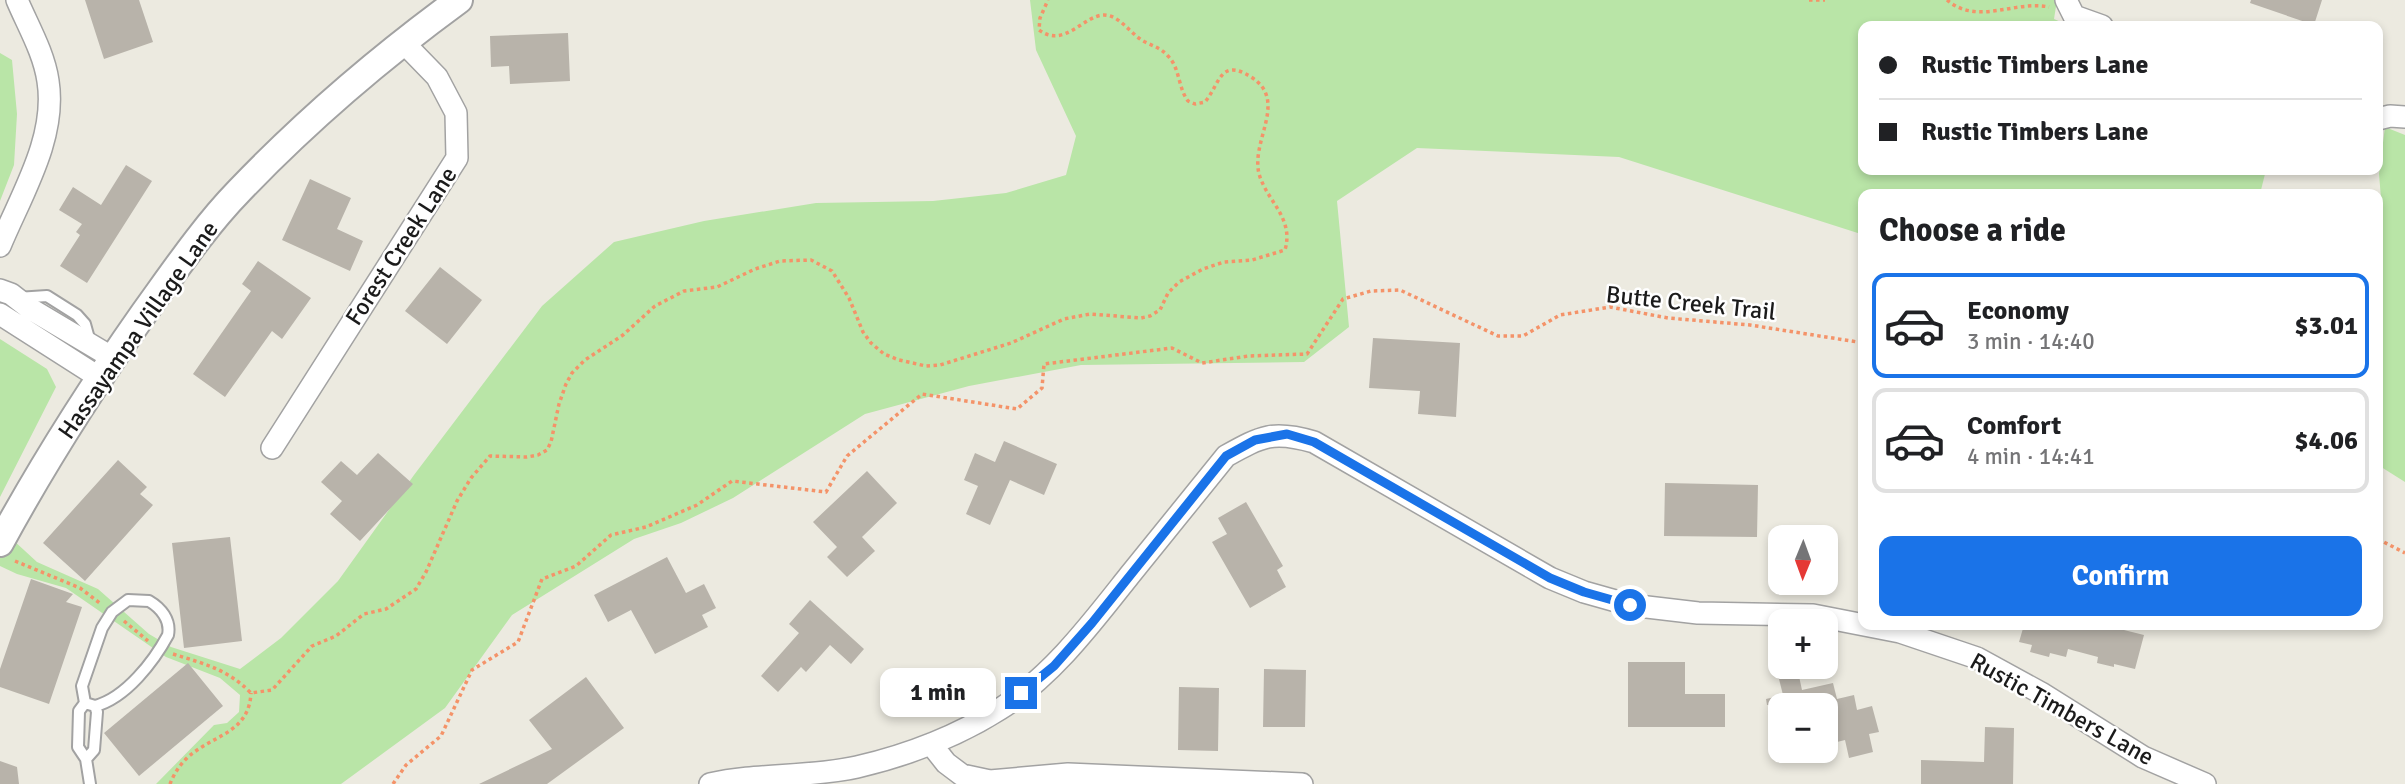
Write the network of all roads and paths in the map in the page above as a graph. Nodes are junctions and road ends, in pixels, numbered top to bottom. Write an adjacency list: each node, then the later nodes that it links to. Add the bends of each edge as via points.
1 (17, 0): 12 (street, via 49,82 48,122)
2 (459, 0): 9 (street, Hassayampa Village Lane)
3 (1048, 0): 25 (path, via 1039,30 1059,35 1100,15 1113,17 1170,57 1188,101 1205,102 1226,71 1243,71 1256,80 1269,108 1258,173 1286,225 1285,250 1203,269 1179,282 1160,310 1150,316 1090,314 1011,343 926,366 884,354 863,332 832,271 811,260 780,261 718,287 684,291 655,306 572,373 547,450 527,457 490,456 483,462 457,501 416,589 312,646 272,690)
4 (1809, 0): 5 (path)
5 (1825, 0)
6 (1947, 0): 7 (path, via 1968,11 1990,12 2027,4)
7 (2070, 8): 8 (street)
8 (2093, 21)
9 (402, 41): 16 (street, Hassayampa Village Lane, via 237,193); 17 (street, Forest Creek Lane, via 437,77 456,113 457,158)
10 (2383, 117): 11 (street)
11 (2405, 117)
12 (0, 246)
13 (15, 299): 14 (street); 16 (street)
14 (8, 320): 16 (street)
15 (1858, 342): 31 (path, Butte Creek Trail, via 1610,307 1560,315 1522,336 1498,336 1400,290 1371,291 1343,299 1307,354 1202,363 1172,348 1044,364 1042,388 1017,409 922,394 847,456 826,492 732,481 698,505 646,527 611,535 576,566 542,579 517,642 472,670 441,736 406,765)
16 (101, 360): 18 (street, Hassayampa Village Lane, via 27,494)
17 (272, 448)
18 (6, 542): 21 (path, via 18,563 80,588)
19 (2383, 542): 20 (path)
20 (2405, 553)
21 (113, 612): 24 (path); 24 (lane, via 133,599 156,605 169,629); 26 (lane, via 102,628 82,685)
22 (1858, 624): 27 (street, Rustic Timbers Lane, via 1813,615 1698,613 1630,605 1584,592 1550,578 1314,442 1287,434 1255,440 1226,456 1054,666 1001,709)
23 (1890, 630): 34 (street, Rustic Timbers Lane, via 1977,658 2143,757)
24 (160, 649): 25 (path, via 219,669); 26 (lane, via 139,676 110,699)
25 (251, 693): 30 (path, via 250,708 242,721 192,754)
26 (90, 705): 28 (lane, via 97,712 94,750); 28 (lane, via 79,711 79,751)
27 (931, 744): 32 (street, Rustic Timbers Lane, via 856,767); 33 (street, via 962,775 990,781 1068,774)
28 (86, 759): 29 (lane)
29 (89, 784)
30 (170, 784)
31 (393, 784)
32 (710, 784)
33 (1301, 784)
34 (2205, 784)

